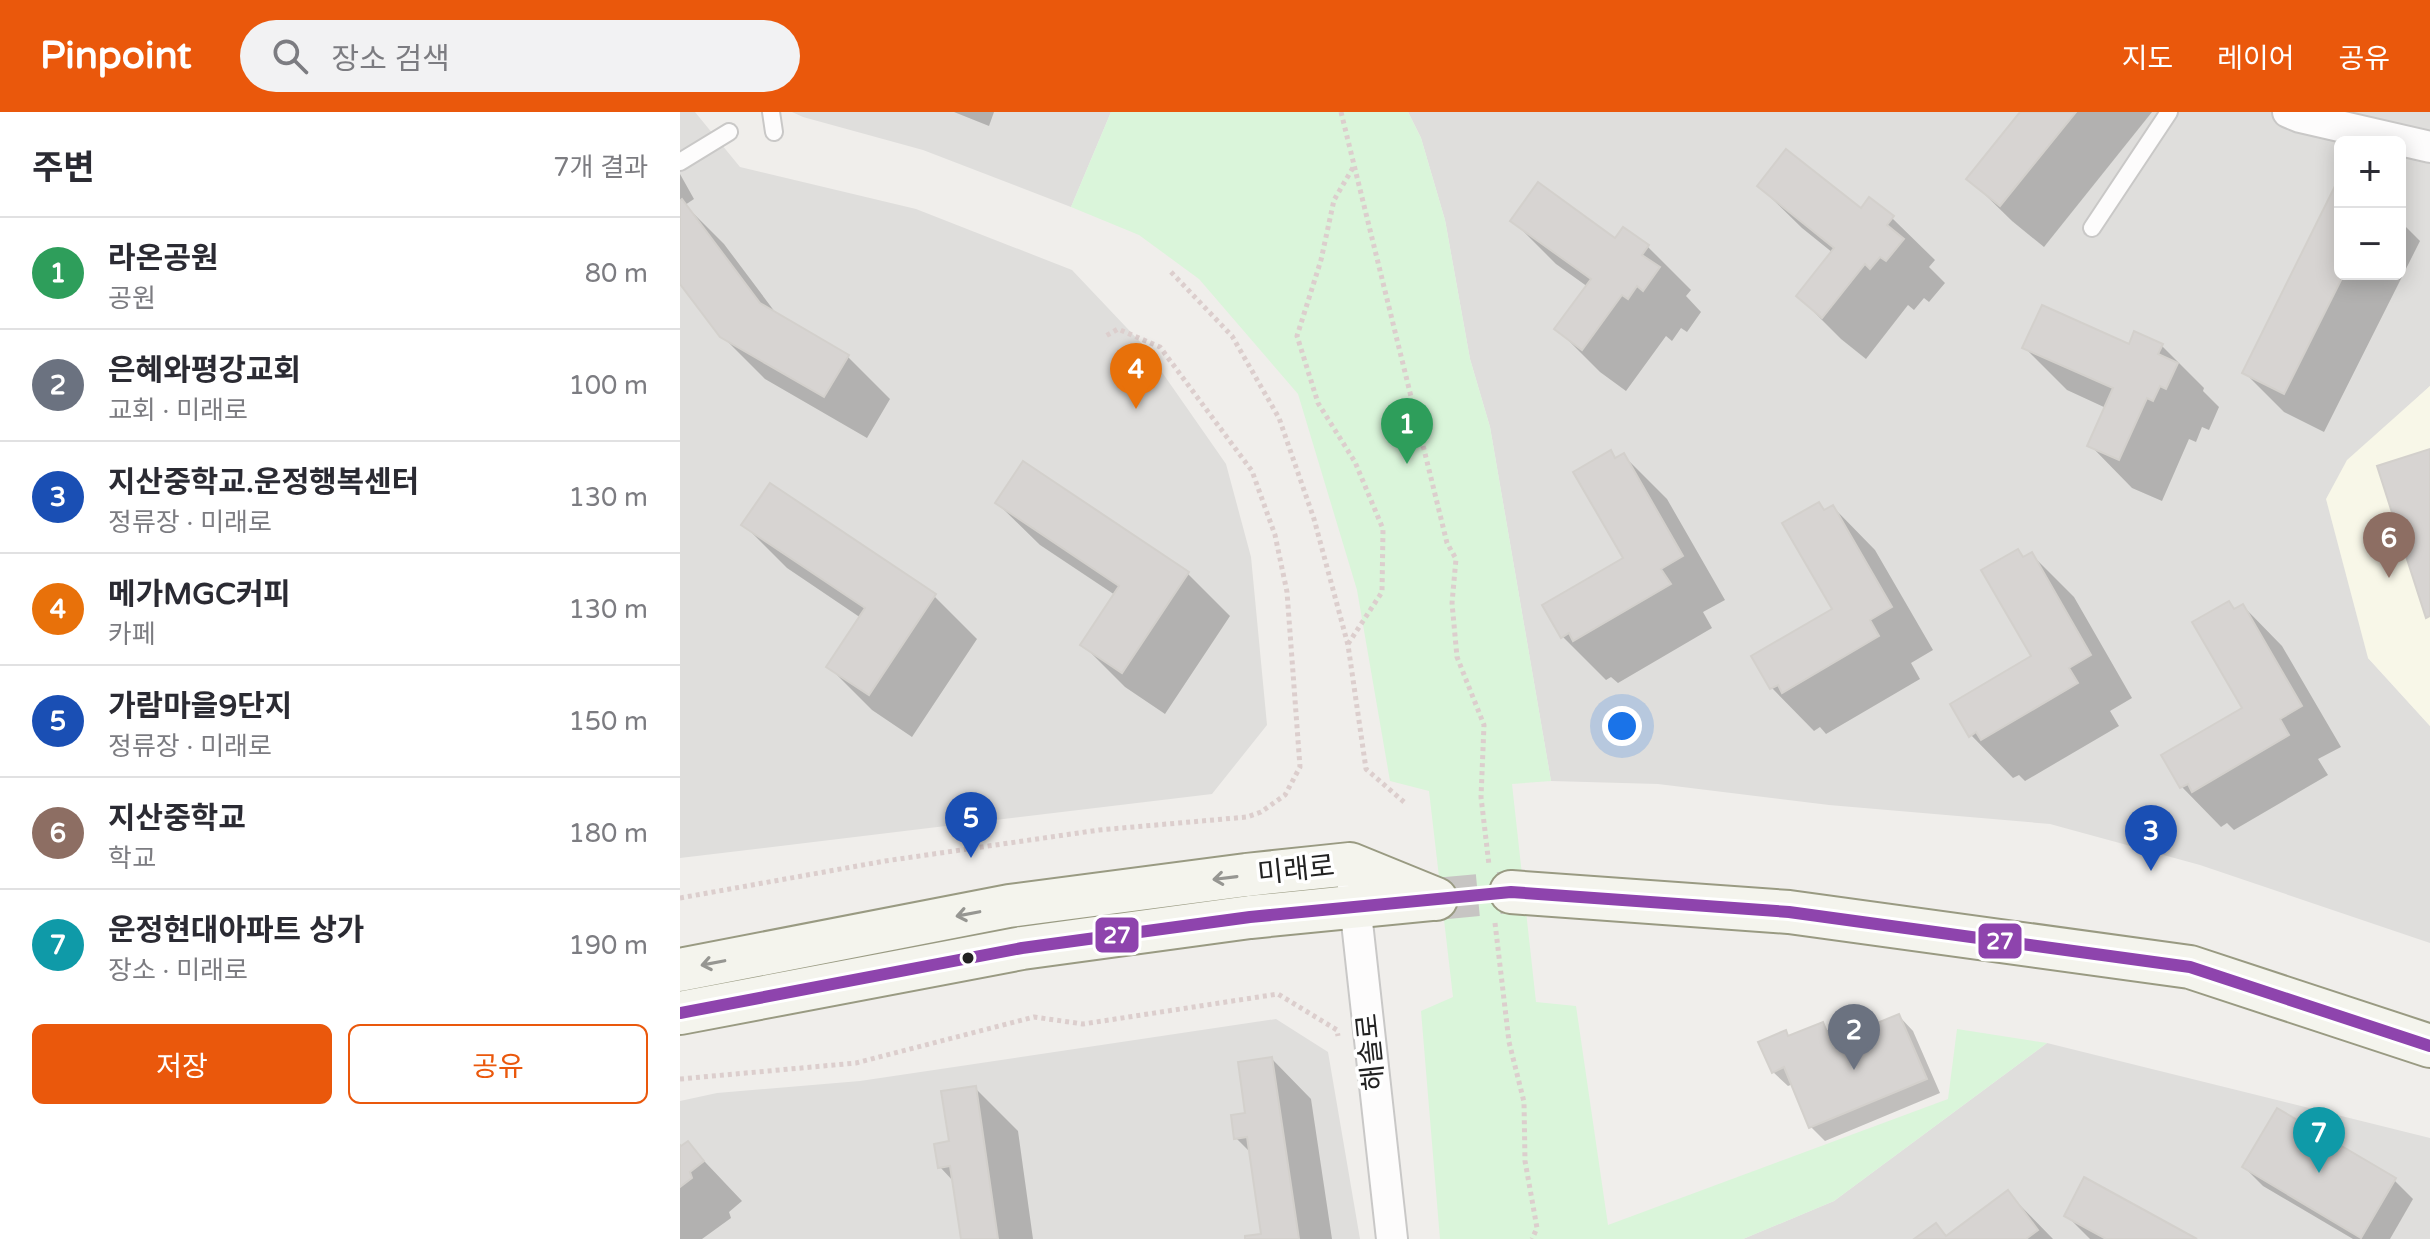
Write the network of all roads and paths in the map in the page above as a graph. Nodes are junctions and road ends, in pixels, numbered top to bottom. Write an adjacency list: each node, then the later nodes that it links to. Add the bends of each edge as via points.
1 (771, 112): 6 (lane)
2 (1341, 112): 9 (path)
3 (2169, 112): 10 (lane)
4 (2288, 112): 7 (street)
5 (729, 132): 8 (lane)
6 (774, 132)
7 (2430, 147)
8 (680, 162)
9 (1354, 166): 13 (path, via 1334,200 1297,336 1318,403 1355,462 1383,529 1382,592); 16 (path, via 1447,543 1456,559 1452,603 1457,657 1484,725 1481,797)
10 (2092, 228)
11 (1171, 272): 13 (path, via 1232,336 1279,418 1314,519)
12 (1104, 337): 17 (path, via 1118,329 1160,347 1252,471 1275,535 1287,592 1300,767 1285,795 1247,817 1099,830)
13 (1348, 645): 14 (path, via 1366,769)
14 (1404, 802)
15 (1350, 864): 18 (street, 해솔로); 18 (main road, 미래로, via 1436,899); 19 (main road, 미래로, one-way to 19, via 1009,906)
16 (1499, 895): 22 (main road, via 1789,912 2190,967); 25 (path, via 1509,1042 1524,1102 1525,1161 1537,1228)
17 (680, 898)
18 (1355, 908): 20 (main road, 미래로, via 1022,948); 24 (street, 해솔로)
19 (680, 970)
20 (680, 1013)
21 (1339, 1045): 23 (path, via 1337,1030 1278,994 1083,1024 1034,1017 856,1063)
22 (2430, 1046)
23 (680, 1079)
24 (1392, 1239)
25 (1532, 1239)

